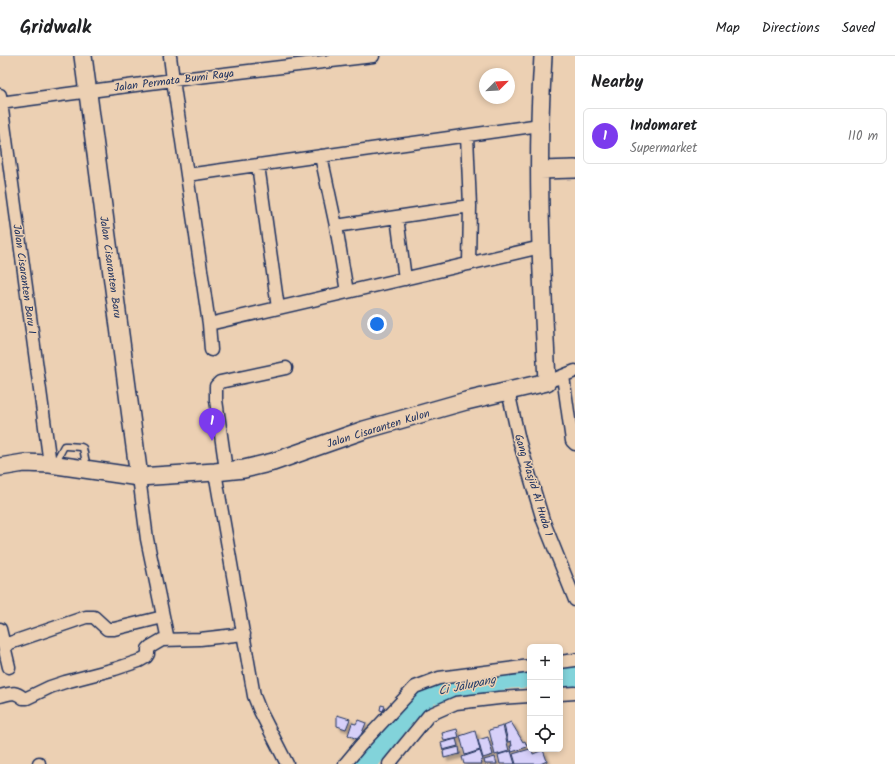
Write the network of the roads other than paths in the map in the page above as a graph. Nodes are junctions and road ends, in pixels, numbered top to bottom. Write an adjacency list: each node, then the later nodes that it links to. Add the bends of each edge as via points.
1 (83, 56): 6 (main road, Jalan Cisaranten Baru)
2 (170, 56): 5 (street)
3 (373, 56): 5 (street, Jalan Permata Bumi Raya)
4 (543, 56): 8 (main road)
5 (173, 80): 6 (street, Jalan Permata Bumi Raya); 14 (street)
6 (88, 91): 7 (street, Jalan Permata Bumi Raya); 34 (main road, Jalan Cisaranten Baru)
7 (0, 100): 31 (street, Jalan Cisaranten Baru I)
8 (540, 125): 9 (street); 13 (main road)
9 (467, 136): 10 (street); 15 (street)
10 (321, 156): 11 (street); 17 (street)
11 (258, 165): 14 (street); 22 (street)
12 (575, 169): 13 (main road)
13 (540, 170): 18 (main road)
14 (187, 175): 23 (street)
15 (470, 206): 16 (street); 19 (street)
16 (396, 217): 17 (street); 20 (street)
17 (336, 226): 21 (street)
18 (541, 247): 19 (street); 28 (main road)
19 (469, 264): 20 (street)
20 (405, 279): 21 (street)
21 (347, 292): 22 (street)
22 (278, 308): 23 (street)
23 (209, 324): 24 (street)
24 (211, 350)
25 (286, 368): 33 (street, via 220,382 216,386)
26 (575, 371): 27 (street)
27 (563, 376): 28 (street); 30 (street, via 572,441)
28 (547, 382): 29 (main road, Jalan Cisaranten Kulon)
29 (508, 391): 33 (main road, Jalan Cisaranten Kulon, via 364,430 273,462); 35 (street, Gang Masjid Al Huda 1, via 519,440 543,520)
30 (575, 444)
31 (52, 464): 32 (main road, Jalan Cisaranten Kulon, via 24,463); 34 (main road, Jalan Cisaranten Kulon)
32 (0, 467)
33 (221, 471): 34 (main road, Jalan Cisaranten Kulon); 38 (street)
34 (139, 477): 36 (street, via 147,539)
35 (575, 600)
36 (163, 617): 39 (street); 40 (street, via 114,629 107,628 94,617 86,617)
37 (0, 631): 40 (street)
38 (244, 634): 39 (street); 49 (street, via 254,696)
39 (168, 640): 47 (street, via 162,640 150,647 146,657 115,669 65,682 27,698 13,693)
40 (4, 645): 44 (street)
41 (575, 660): 42 (street)
42 (563, 662)
43 (527, 666): 50 (street, via 439,678 415,687)
44 (9, 667)
45 (575, 693): 46 (street)
46 (563, 694)
47 (0, 696)
48 (527, 696): 51 (street, via 456,704 430,715)
49 (287, 764)
50 (345, 764)
51 (388, 764)

